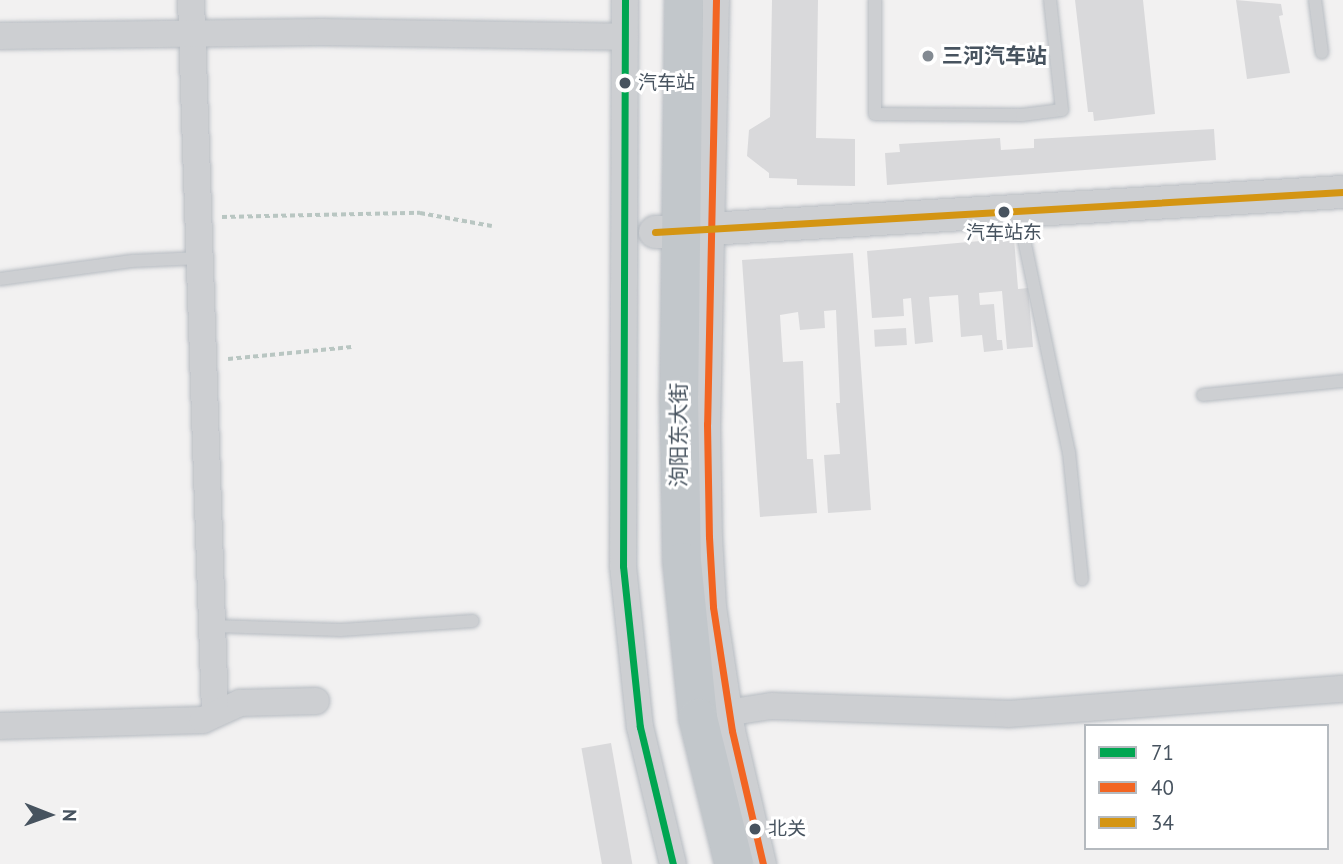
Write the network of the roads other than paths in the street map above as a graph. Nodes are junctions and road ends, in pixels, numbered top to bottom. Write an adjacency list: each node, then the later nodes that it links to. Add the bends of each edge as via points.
1 (191, 0): 9 (street)
2 (625, 0): 11 (street)
3 (658, 0): 15 (highway, 泃阳东大街)
4 (684, 0): 15 (highway, 泃阳东大街)
5 (716, 0): 15 (street)
6 (875, 0): 7 (lane, via 875,114 1021,115 1062,110)
7 (1050, 0)
8 (1315, 0): 12 (lane)
9 (192, 33): 10 (street); 11 (street); 16 (street)
10 (0, 36)
11 (625, 37): 28 (street, via 623,566 640,727)
12 (1322, 53)
13 (1343, 192): 14 (street)
14 (1018, 211): 15 (street); 20 (lane, via 1069,452)
15 (683, 230): 26 (highway, 泃阳东大街, via 680,512); 29 (highway, 泃阳东大街, via 656,564 673,722)
16 (201, 258): 17 (lane, via 132,261); 22 (street)
17 (0, 279)
18 (1343, 381): 19 (lane)
19 (1203, 395)
20 (1082, 579)
21 (473, 621): 22 (lane, via 341,629)
22 (213, 626): 25 (street)
23 (1343, 689): 26 (street, via 1008,714 771,706)
24 (316, 701): 25 (street, via 240,703)
25 (215, 715): 27 (street, via 203,720)
26 (713, 715): 30 (highway, 泃阳东大街); 31 (street)
27 (0, 726)
28 (673, 864)
29 (706, 864)
30 (734, 864)
31 (763, 864)

